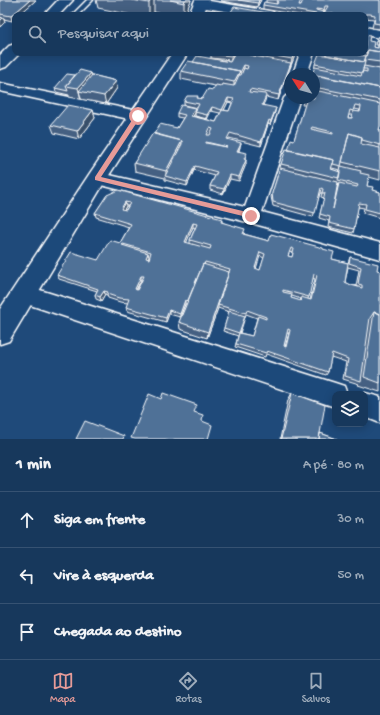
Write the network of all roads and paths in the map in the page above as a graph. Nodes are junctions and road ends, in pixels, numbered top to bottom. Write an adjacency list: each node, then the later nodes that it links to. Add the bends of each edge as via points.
1 (66, 0): 4 (street)
2 (90, 0): 5 (lane)
3 (199, 6): 6 (street)
4 (54, 12)
5 (78, 12)
6 (246, 12)
7 (368, 32): 8 (street)
8 (380, 34)
9 (12, 52): 12 (street)
10 (178, 56): 16 (street)
11 (306, 56): 13 (street)
12 (0, 64)
13 (302, 68)
14 (0, 87): 16 (street)
15 (290, 104): 18 (street)
16 (138, 116): 17 (street)
17 (98, 178): 18 (street); 20 (street)
18 (251, 216): 19 (street)
19 (380, 251)
20 (24, 294): 21 (street); 22 (street)
21 (0, 332)
22 (332, 394)
23 (368, 406): 24 (street)
24 (380, 410)

